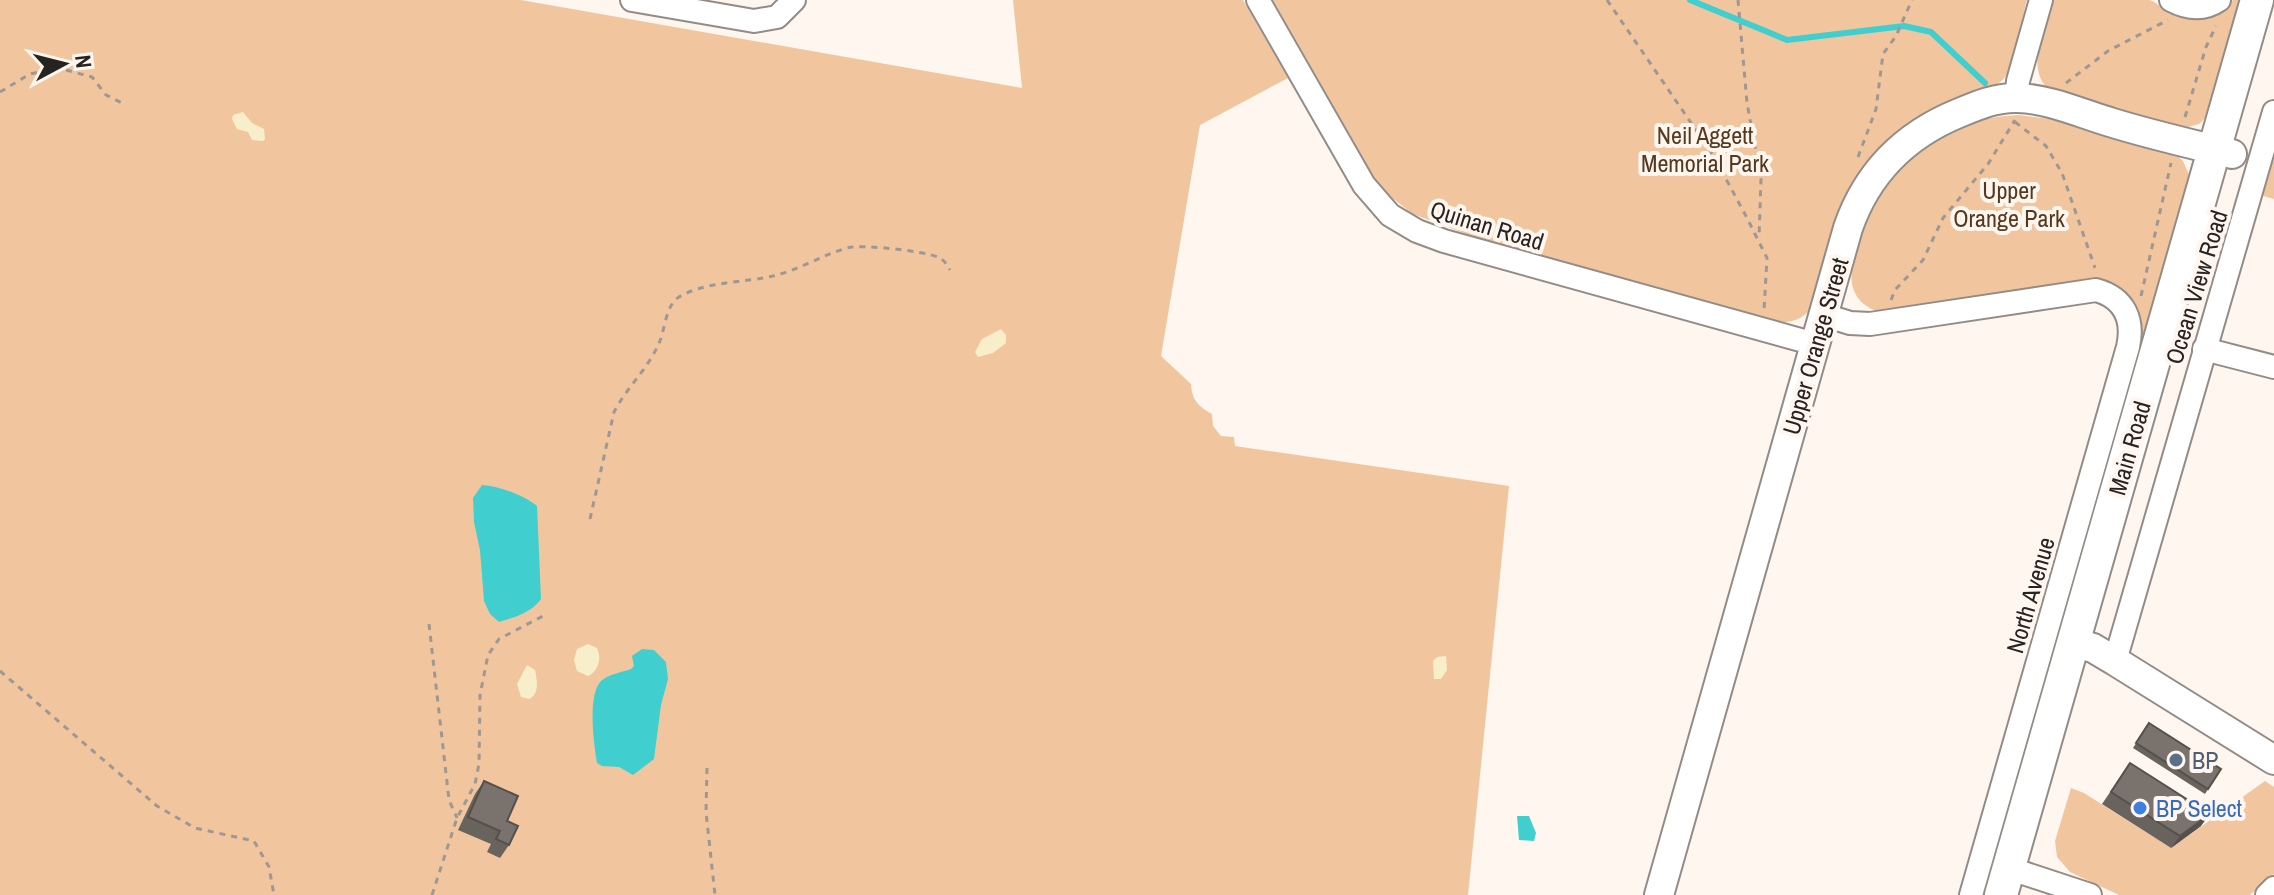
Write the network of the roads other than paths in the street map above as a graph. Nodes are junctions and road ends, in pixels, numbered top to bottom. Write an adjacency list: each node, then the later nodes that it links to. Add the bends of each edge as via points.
1 (632, 0): 5 (street, via 754,21 777,17)
2 (1258, 0): 11 (street, Quinan Road, via 1364,185 1404,224 1472,249)
3 (2041, 0): 7 (street)
4 (2257, 0): 9 (main road, Main Road)
5 (792, 3)
6 (2274, 6): 9 (main road, Main Road)
7 (2015, 110): 9 (street, Upper Orange Street, via 2054,105); 10 (street, Upper Orange Street, via 1987,102 1947,118 1910,139 1882,166 1855,210)
8 (2274, 112): 12 (street, Ocean View Road)
9 (2224, 152): 14 (main road, Main Road)
10 (1824, 315): 11 (street, Upper Orange Street); 19 (street, North Avenue, via 1850,323 1881,322 2096,290 2125,309 2131,333 2128,347)
11 (1815, 344): 18 (street, Upper Orange Street)
12 (2204, 349): 13 (street); 14 (street, Ocean View Road)
13 (2274, 367)
14 (2093, 650): 15 (street); 16 (main road, Main Road)
15 (2274, 760)
16 (2015, 883): 20 (street)
17 (2274, 888): 21 (street)
18 (1659, 895)
19 (1971, 895)
20 (2090, 895)
21 (2267, 895)

